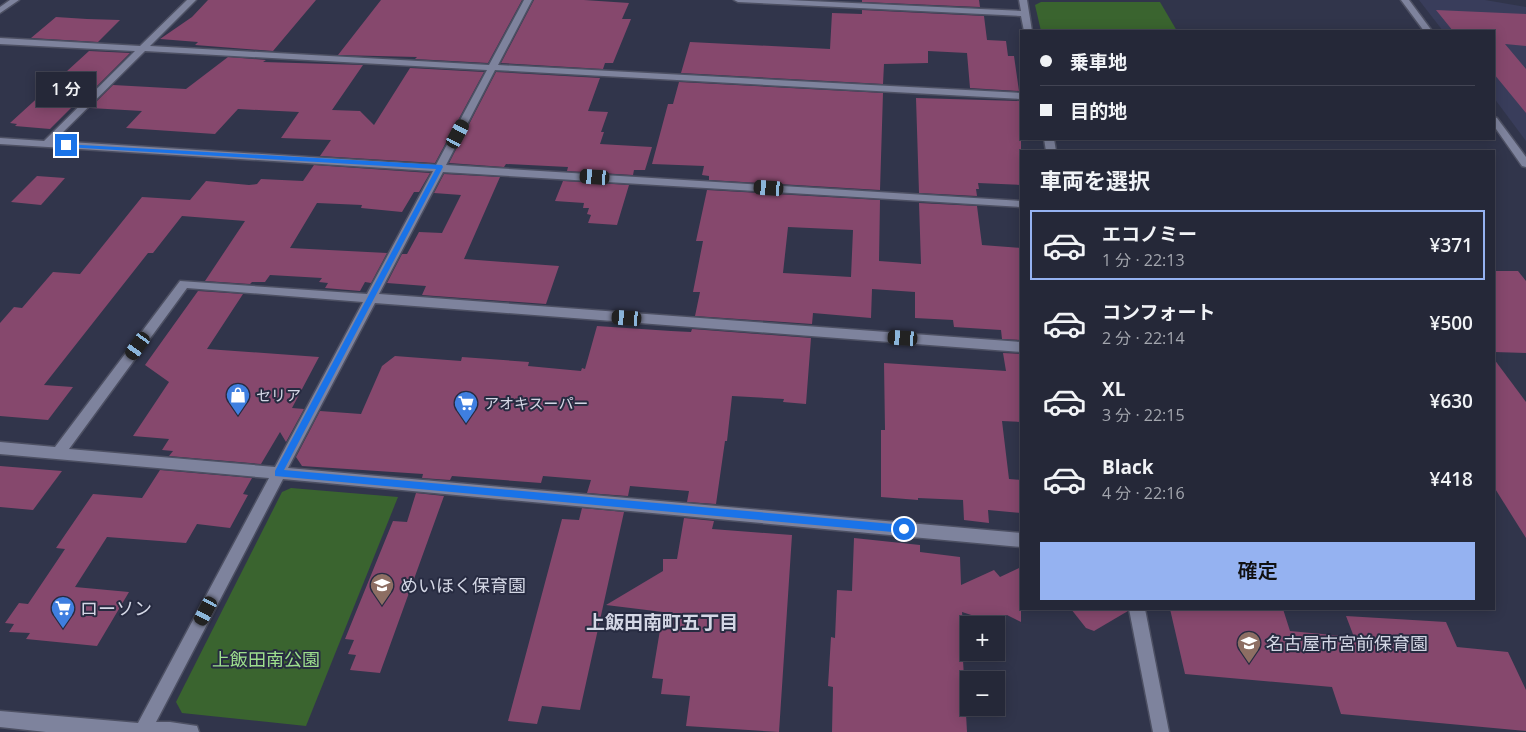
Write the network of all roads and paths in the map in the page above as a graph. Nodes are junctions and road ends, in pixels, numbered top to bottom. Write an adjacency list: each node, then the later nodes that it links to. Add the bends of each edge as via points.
1 (15, 0): 7 (street)
2 (192, 0): 12 (street)
3 (528, 0): 13 (street)
4 (738, 0): 8 (street)
5 (1023, 0): 8 (street)
6 (1405, 0): 10 (street)
7 (0, 11)
8 (1025, 14): 9 (street)
9 (1028, 30)
10 (1427, 30)
11 (0, 42): 12 (street)
12 (142, 49): 13 (street); 17 (street)
13 (493, 68): 14 (street); 19 (street)
14 (1020, 96)
15 (1495, 121): 18 (street)
16 (0, 141): 17 (street)
17 (46, 144): 19 (street)
18 (1526, 164)
19 (440, 167): 20 (street); 21 (street)
20 (1020, 204)
21 (370, 299): 22 (street); 24 (street, via 184,284); 25 (street)
22 (1020, 347)
23 (0, 448): 24 (street)
24 (58, 453): 25 (street)
25 (278, 474): 26 (street); 29 (street)
26 (1020, 540)
27 (1137, 610): 31 (street)
28 (0, 719): 29 (street)
29 (143, 732): 30 (street)
30 (191, 732)
31 (1161, 732)

